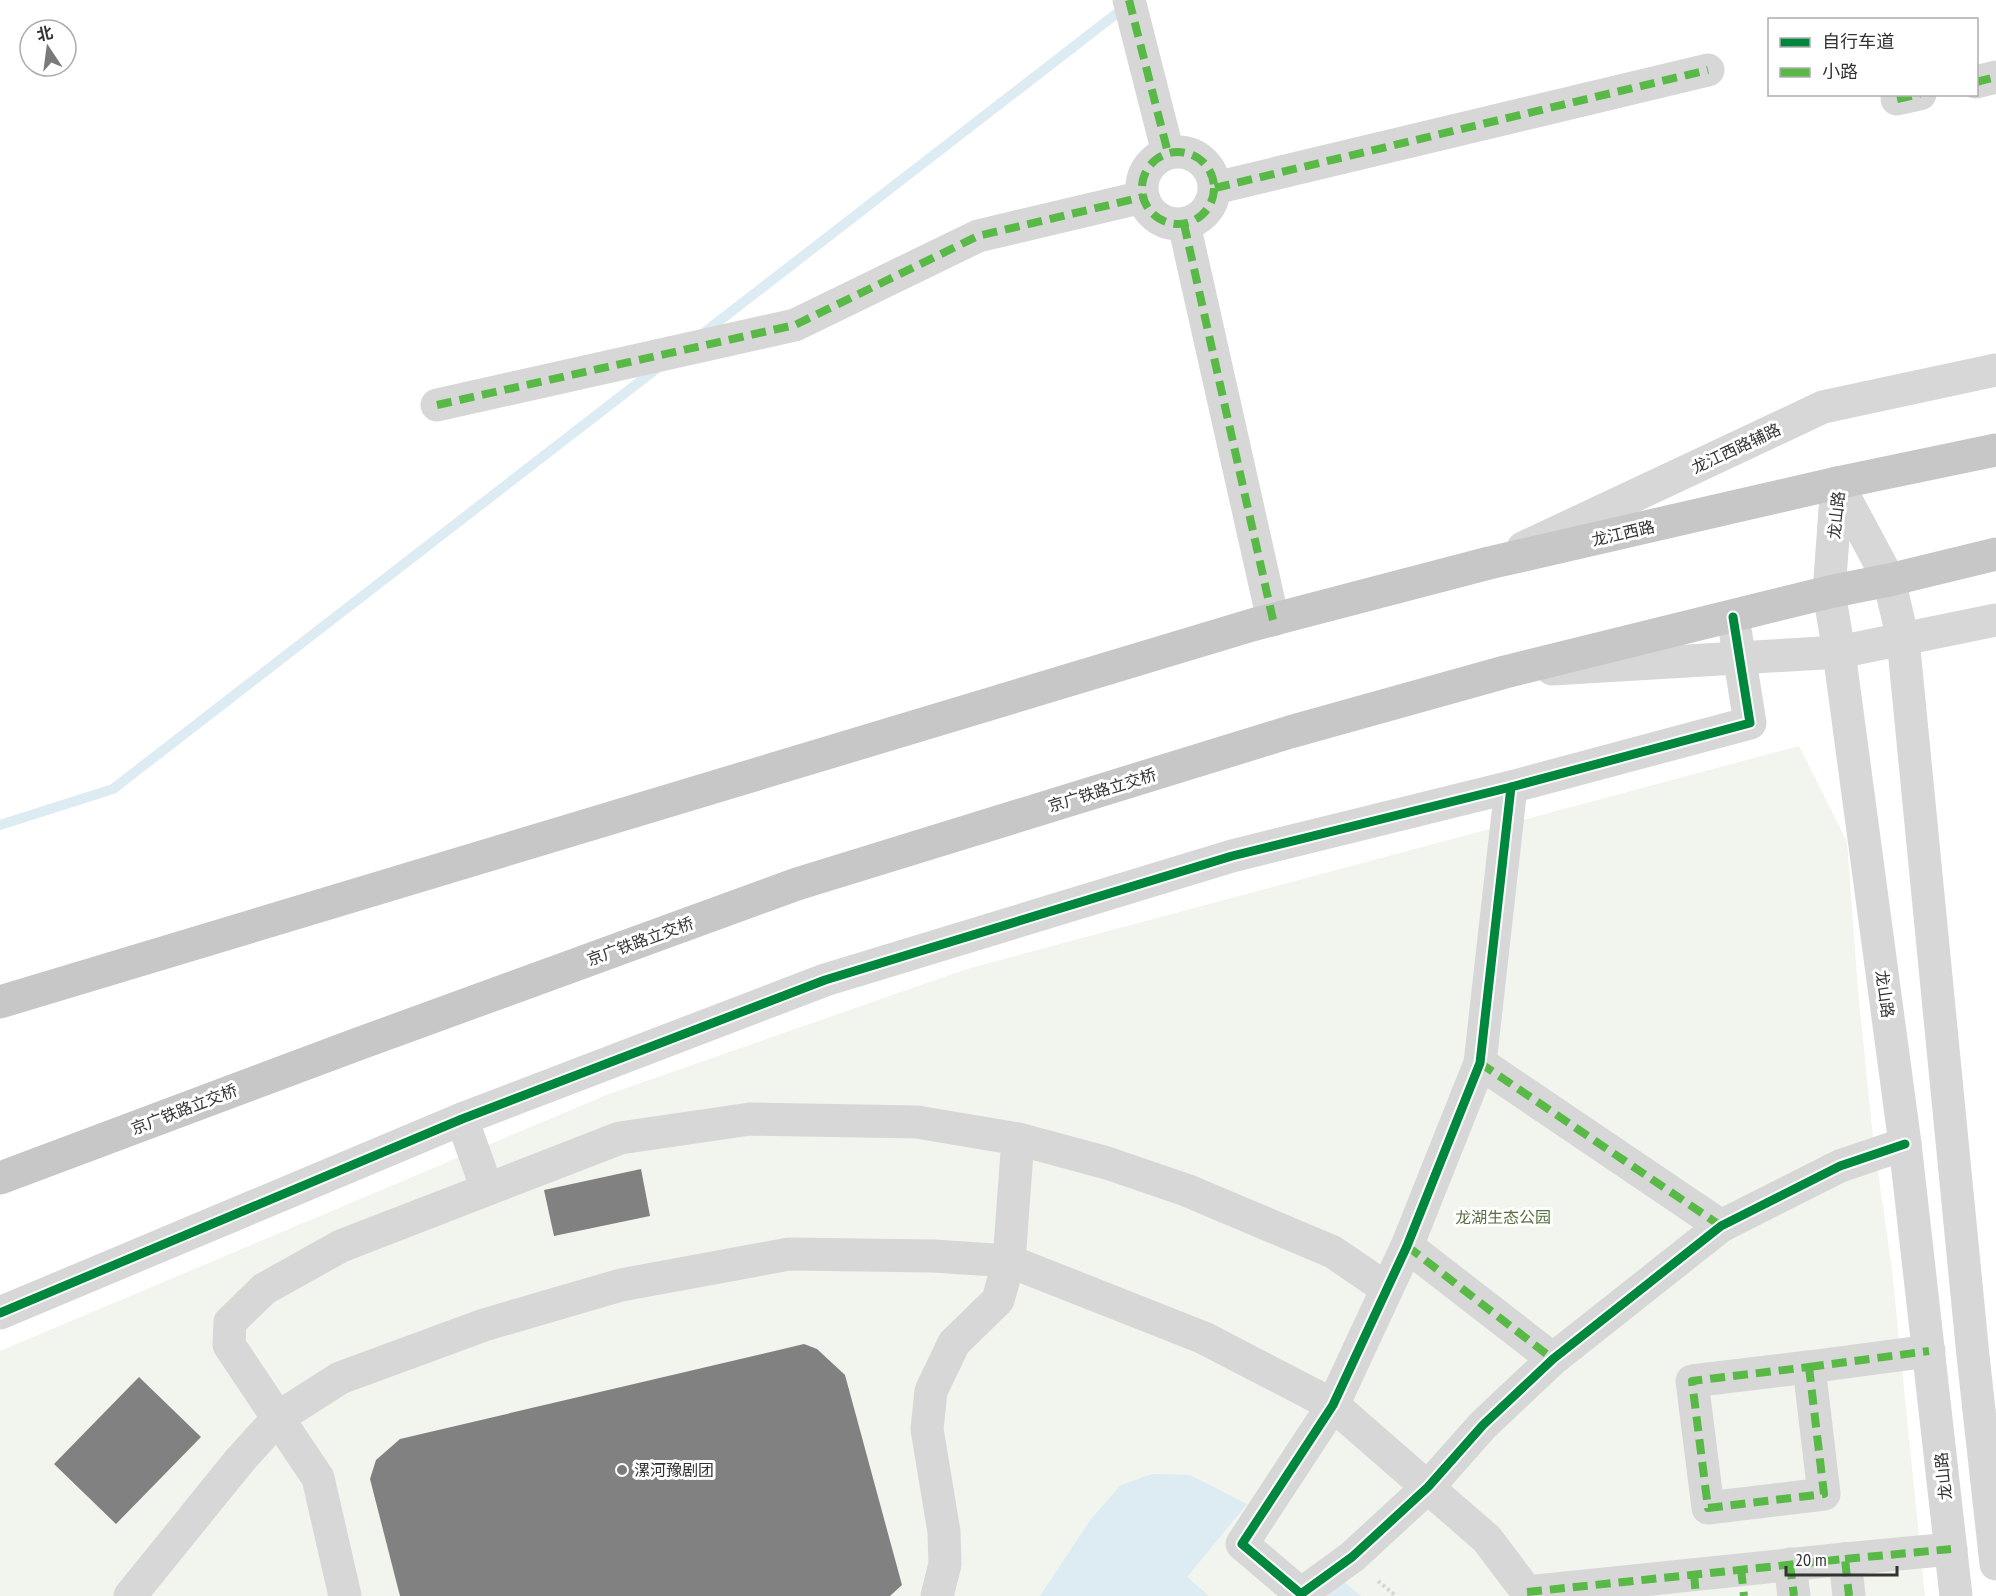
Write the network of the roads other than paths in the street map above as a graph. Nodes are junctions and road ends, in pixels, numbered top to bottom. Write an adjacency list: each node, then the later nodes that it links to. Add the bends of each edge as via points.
1 (1129, 0): 5 (street)
2 (1708, 70): 6 (street)
3 (1996, 78): 4 (street)
4 (1978, 82)
5 (1168, 153): 6 (street, via 1190,154 1200,159 1208,167); 7 (street, via 1158,158 1144,175)
6 (1215, 188): 8 (street, via 1209,208)
7 (1143, 197): 8 (street, via 1146,207 1163,222); 10 (street, via 978,236 795,325)
8 (1184, 224): 19 (street)
9 (1996, 370): 14 (street, 龙江西路辅路, via 1823,407)
10 (436, 405)
11 (1996, 450): 12 (highway, 龙江西路)
12 (1837, 483): 14 (highway, 龙江西路); 15 (street, 龙山路); 16 (street, 龙山路)
13 (1996, 554): 15 (highway)
14 (1489, 563): 19 (highway, 龙江西路)
15 (1889, 580): 16 (highway); 20 (street, 龙山路)
16 (1829, 592): 17 (highway); 21 (street, 龙山路)
17 (1733, 617): 22 (street); 23 (highway)
18 (1996, 620): 20 (street)
19 (1262, 622): 25 (highway)
20 (1903, 639): 21 (street); 46 (street, 龙山路)
21 (1839, 652): 22 (street); 29 (street, 龙山路)
22 (1740, 658): 23 (street); 24 (street, via 1750,723)
23 (1505, 672): 30 (highway, 京广铁路立交桥, via 1290,732 797,884)
24 (1511, 787): 26 (street); 27 (street, via 1232,856 825,980)
25 (0, 1002)
26 (1480, 1063): 32 (street); 33 (street)
27 (462, 1119): 31 (street); 36 (street)
28 (1018, 1139): 31 (street, via 917,1122 750,1119 620,1138); 34 (street); 35 (street, via 1186,1190 1333,1252)
29 (1905, 1144): 32 (street, via 1840,1166); 37 (street, 龙山路)
30 (0, 1178)
31 (487, 1189): 41 (street, via 341,1246 264,1289 230,1322 229,1345)
32 (1721, 1226): 38 (street)
33 (1407, 1246): 35 (street); 38 (street)
34 (1009, 1261): 40 (street, via 1204,1338); 41 (street, via 789,1254 621,1285 484,1325 340,1378); 52 (street, via 998,1300 954,1343 931,1391 927,1429 944,1532 945,1564)
35 (1387, 1289): 40 (street)
36 (0, 1313)
37 (1929, 1351): 39 (street); 43 (street, 龙山路)
38 (1553, 1359): 42 (street, via 1483,1425)
39 (1809, 1367): 39 (street, via 1692,1381 1708,1508 1824,1494)
40 (1333, 1405): 42 (street); 42 (street, via 1242,1544 1301,1594 1352,1557)
41 (279, 1417): 50 (street); 51 (street, via 318,1478)
42 (1428, 1486): 49 (street, via 1487,1539)
43 (1951, 1549): 44 (street); 55 (street, 龙山路)
44 (1845, 1558): 45 (street); 54 (street)
45 (1790, 1564): 47 (street); 53 (street)
46 (1996, 1564)
47 (1742, 1583): 48 (street)
48 (1695, 1585): 49 (street)
49 (1528, 1594)
50 (130, 1596)
51 (345, 1596)
52 (936, 1596)
53 (1794, 1596)
54 (1849, 1596)
55 (1956, 1596)

